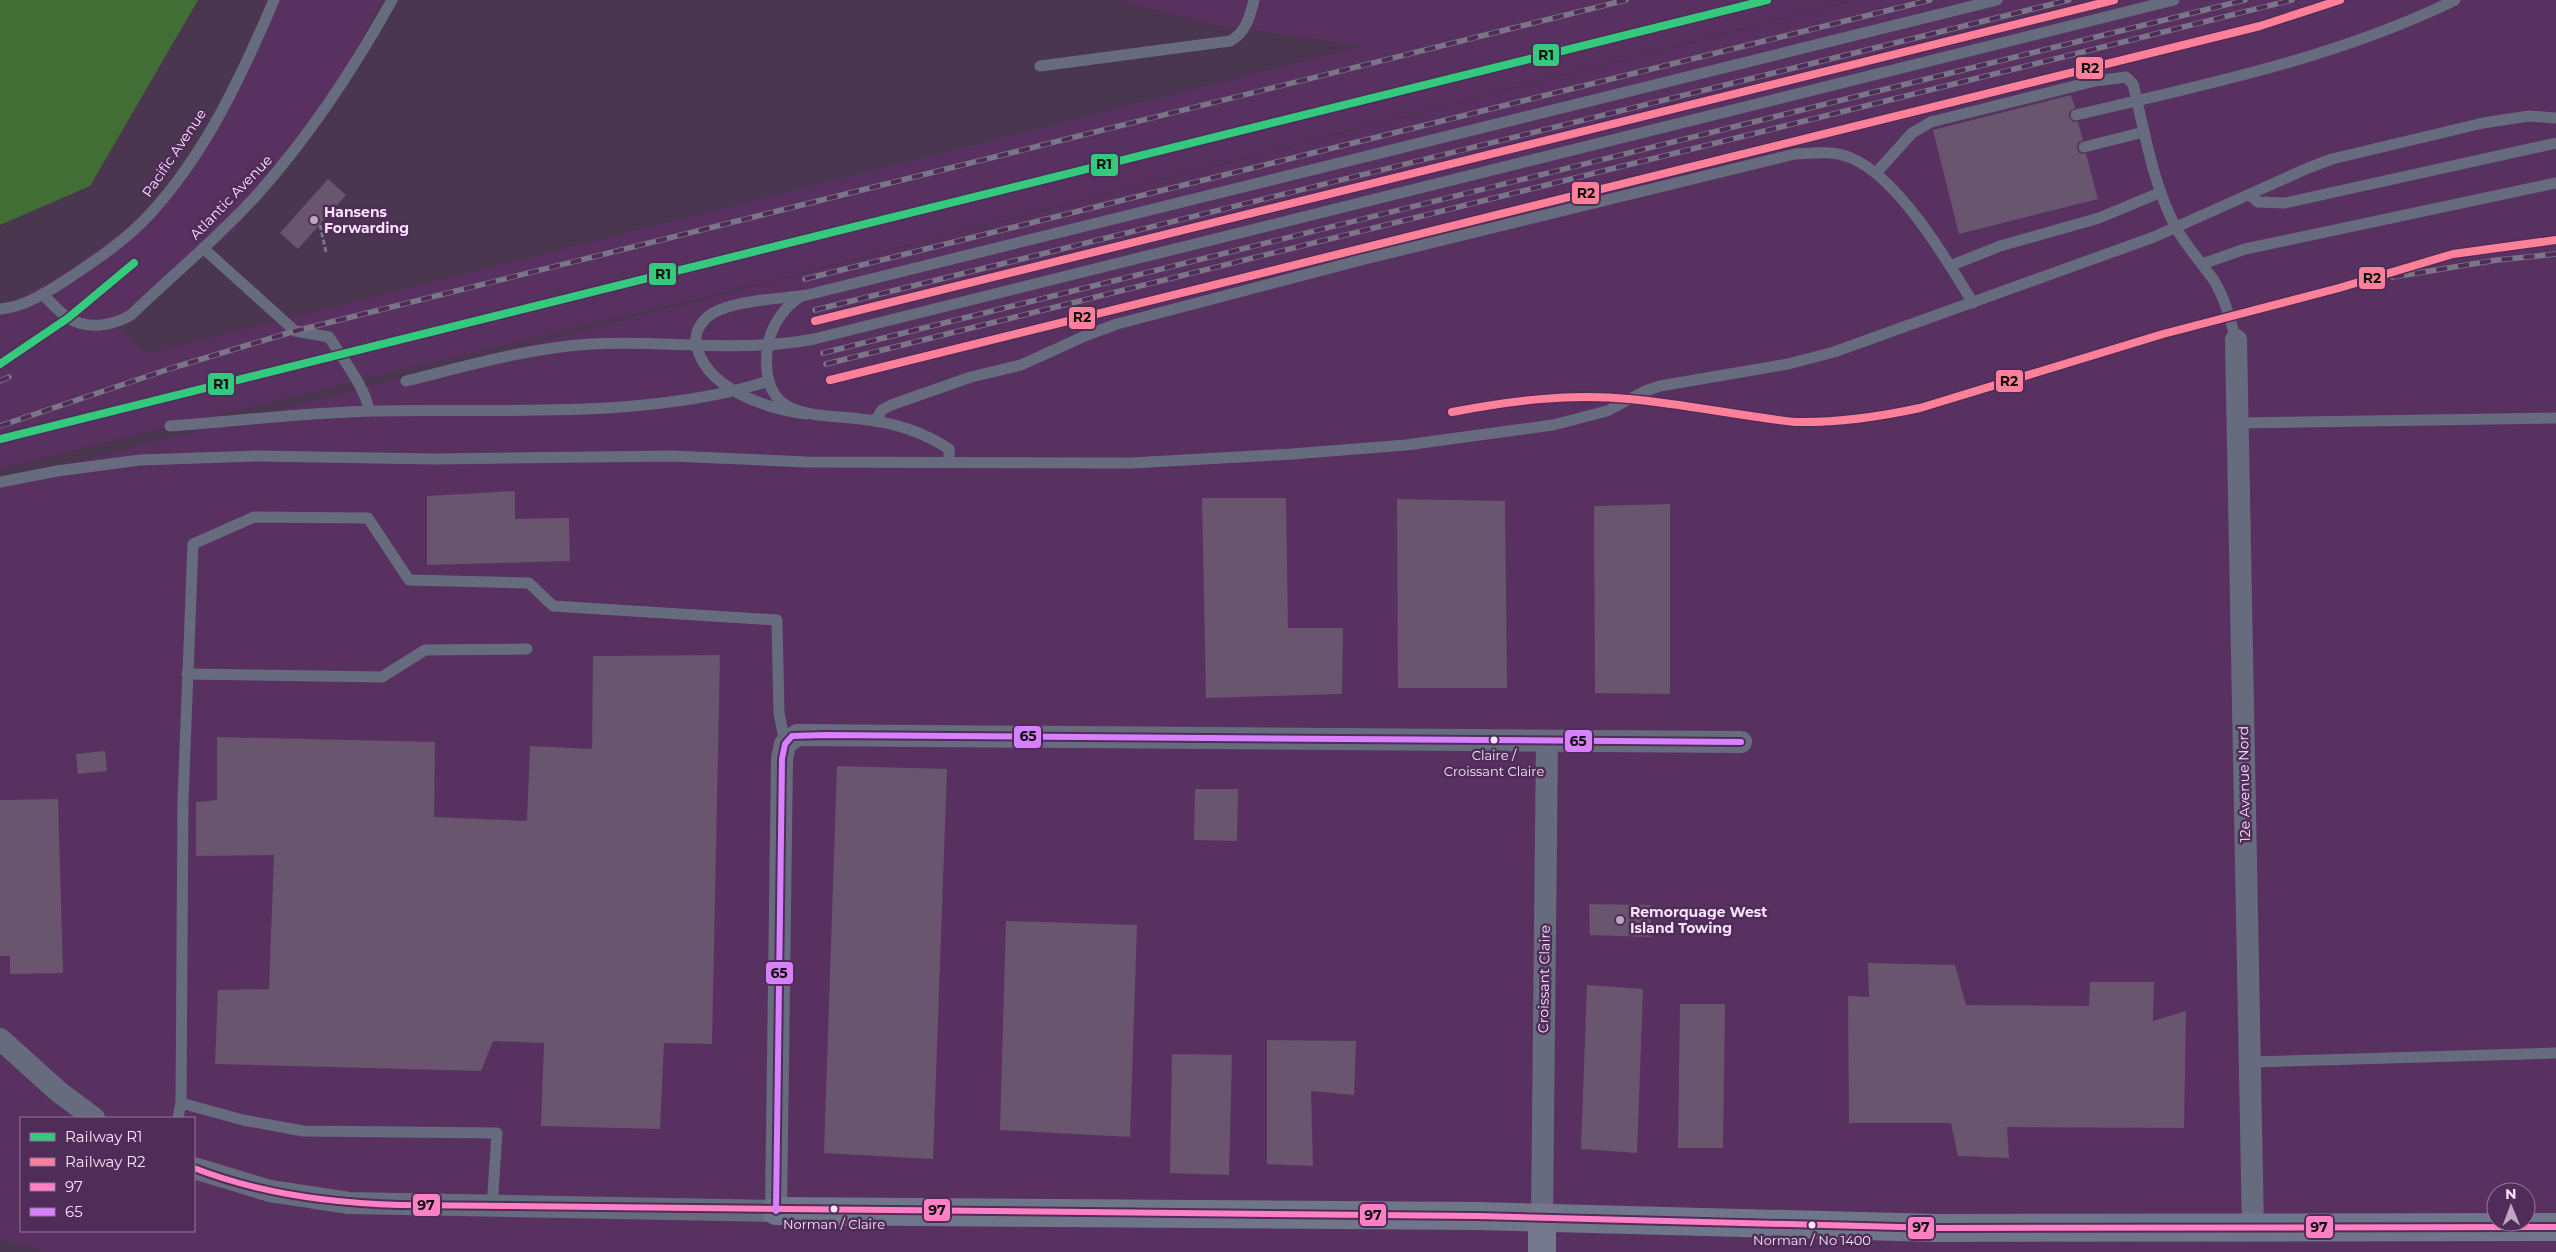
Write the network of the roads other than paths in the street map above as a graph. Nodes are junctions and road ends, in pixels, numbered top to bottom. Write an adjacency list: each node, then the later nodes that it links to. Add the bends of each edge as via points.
1 (274, 0): 22 (lane, Pacific Avenue, via 225,104 182,174 160,202 126,237)
2 (392, 0): 19 (lane, Atlantic Avenue, via 343,83 302,141 254,198)
3 (1254, 0): 7 (lane, via 1248,22 1240,34 1230,40)
4 (1997, 0): 23 (lane)
5 (2174, 0): 28 (lane, via 814,339)
6 (2455, 0): 8 (lane, via 2347,45)
7 (1040, 66)
8 (2137, 101): 9 (lane); 11 (lane); 14 (lane, via 2130,79 2116,77 1931,122 1908,136)
9 (2076, 115)
10 (2556, 118): 17 (lane, via 2529,116 2483,123 2348,156 2308,168)
11 (2144, 132): 13 (lane); 16 (lane)
12 (2556, 144): 17 (lane, via 2285,203 2258,202)
13 (2084, 147)
14 (1876, 173): 21 (lane, via 1905,204); 35 (lane, via 1862,163 1839,154 1779,157 1365,259 1108,327 1021,365 971,377 890,405)
15 (2556, 183): 20 (lane, via 2272,243)
16 (2160, 194): 18 (lane); 21 (lane, via 2099,218 2000,246)
17 (2250, 195): 18 (lane)
18 (2176, 228): 20 (lane); 24 (lane)
19 (203, 248): 22 (lane, Atlantic Avenue, via 131,315 112,324 87,325 68,318); 32 (lane, via 296,331 329,338 366,398)
20 (2202, 264): 26 (lane, via 2223,298)
21 (1950, 266): 24 (lane)
22 (42, 294): 25 (lane, Pacific Avenue)
23 (806, 295): 27 (lane, via 740,304 712,313 699,326); 28 (lane, via 795,300 781,315)
24 (1973, 303): 38 (lane, via 1834,352 1788,364 1660,386 1607,411 1553,424 1406,444 1292,454 1132,463)
25 (0, 309)
26 (2236, 340): 36 (street, 12e Avenue Nord)
27 (696, 344): 28 (lane); 29 (lane, via 618,343 539,349); 31 (lane, via 705,364)
28 (768, 345): 30 (lane)
29 (406, 381)
30 (769, 381): 31 (lane); 33 (lane, via 783,404)
31 (734, 391): 32 (lane, via 616,406); 33 (lane, via 777,409)
32 (369, 411): 37 (lane)
33 (808, 414): 35 (lane)
34 (2556, 418): 36 (lane)
35 (875, 421): 38 (lane, via 938,441 949,449)
36 (2236, 423): 47 (street, 12e Avenue Nord)
37 (170, 426)
38 (948, 462): 39 (lane, via 806,462 672,456 435,459 257,456 140,460)
39 (0, 482)
40 (527, 649): 41 (lane, via 425,650 382,678)
41 (187, 674): 44 (lane, via 193,544 254,517 368,518 409,580 529,583 553,606 777,620 779,713); 48 (lane)
42 (1547, 741): 43 (street); 44 (street, via 809,734 792,736); 54 (street, Croissant Claire)
43 (1740, 742)
44 (785, 744): 53 (street, via 782,759)
45 (0, 1039): 49 (street, via 59,1092)
46 (2556, 1053): 47 (lane)
47 (2250, 1062): 56 (street, 12e Avenue Nord)
48 (181, 1103): 50 (lane); 52 (lane, via 243,1120 303,1131 497,1133)
49 (93, 1117)
50 (178, 1117)
51 (195, 1168): 52 (street, via 270,1191 318,1199 383,1205)
52 (492, 1207): 53 (street)
53 (776, 1211): 54 (street)
54 (1542, 1217): 56 (street, via 1918,1228); 57 (highway)
55 (2556, 1227): 56 (street)
56 (2253, 1229)
57 (1542, 1252)

